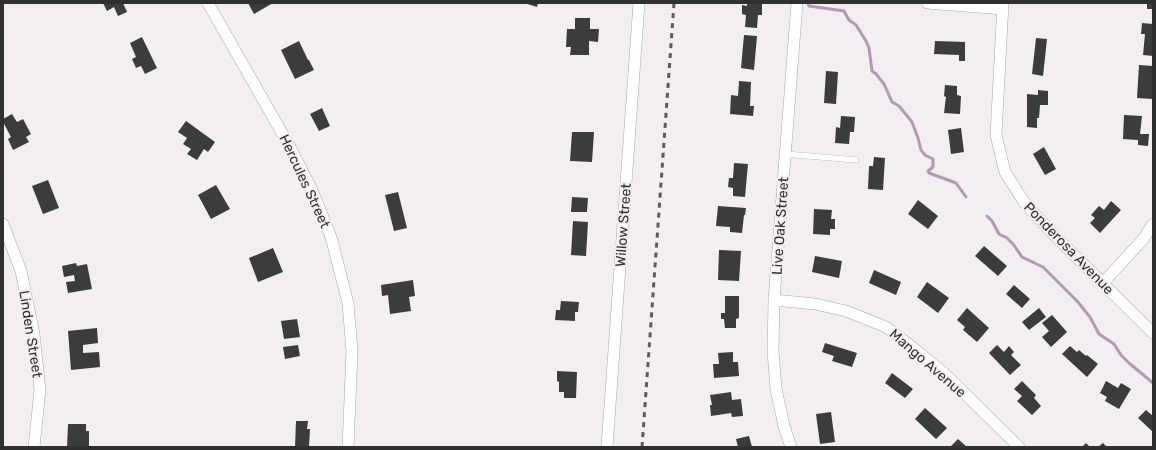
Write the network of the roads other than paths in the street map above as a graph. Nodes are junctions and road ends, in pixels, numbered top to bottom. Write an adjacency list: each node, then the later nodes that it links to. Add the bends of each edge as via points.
1 (208, 3): 14 (street, Hercules Street, via 290,147 312,190 331,237 348,303 352,350)
2 (639, 3): 15 (street, Willow Street)
3 (797, 3): 6 (street, Live Oak Street)
4 (927, 3): 5 (street)
5 (1003, 6): 10 (street, Ponderosa Avenue, via 996,135 1005,172 1024,202)
6 (785, 154): 7 (lane); 11 (street, Live Oak Street)
7 (856, 160)
8 (3, 224): 13 (street, Linden Street, via 21,271 34,334 40,390)
9 (1153, 224): 10 (street, via 1144,238)
10 (1103, 283): 12 (street, Ponderosa Avenue)
11 (774, 300): 16 (street, Live Oak Street, via 773,351 776,389); 17 (street, Mango Avenue, via 815,304 846,311 886,327 945,374)
12 (1153, 333)
13 (34, 447)
14 (348, 447)
15 (607, 447)
16 (791, 447)
17 (1019, 447)

